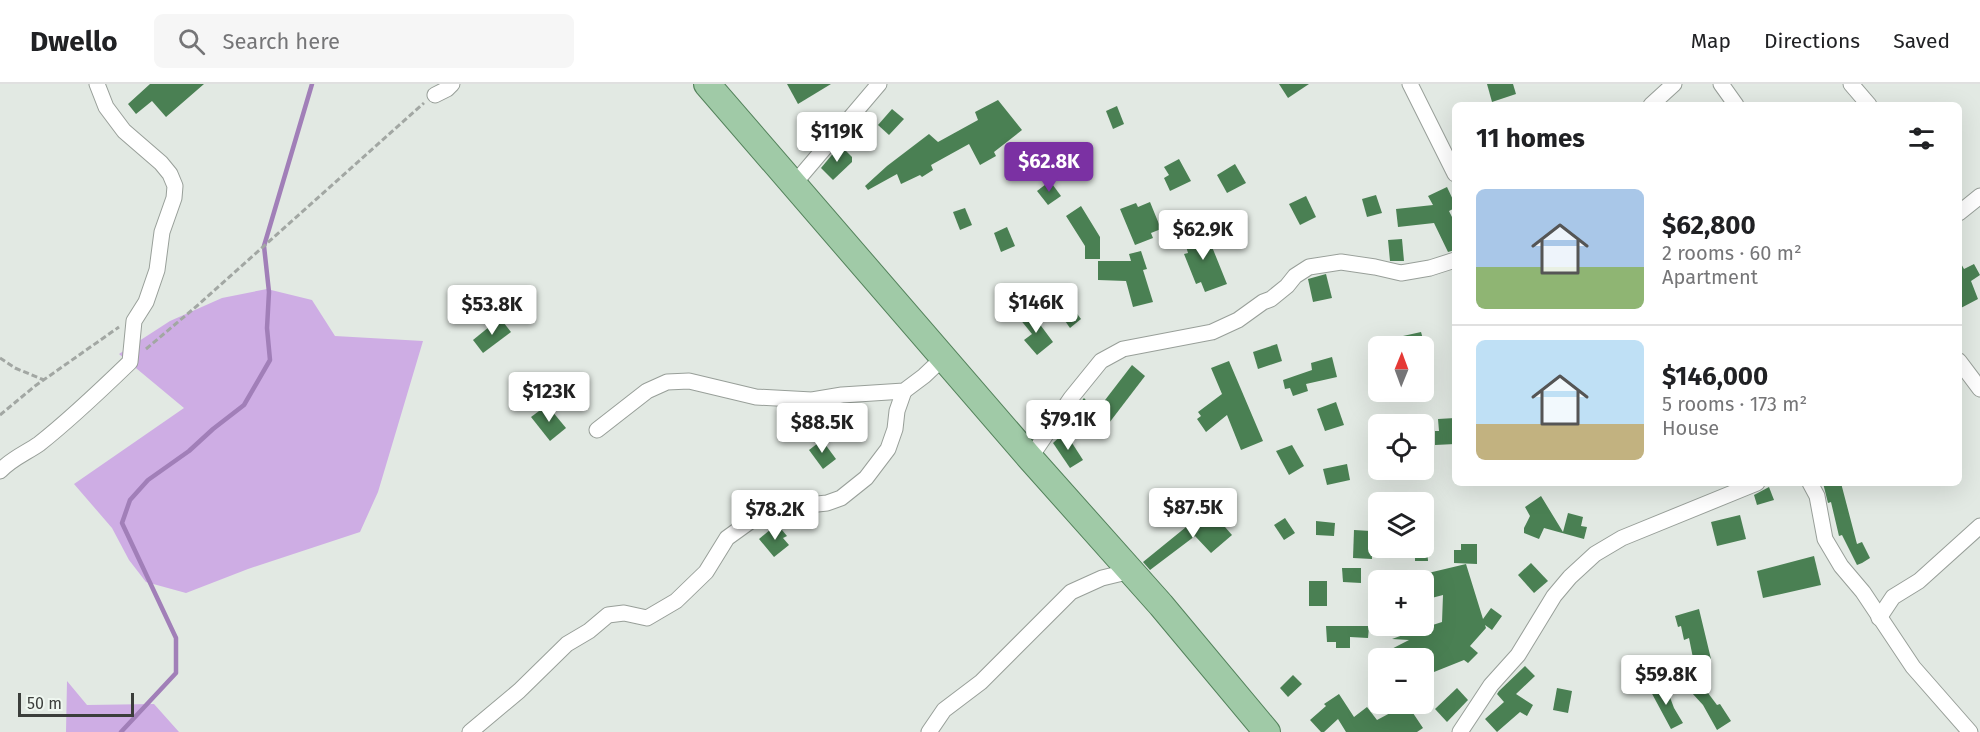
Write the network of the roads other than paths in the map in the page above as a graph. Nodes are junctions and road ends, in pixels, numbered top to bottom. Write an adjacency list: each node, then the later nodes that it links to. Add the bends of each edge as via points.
1 (96, 84): 24 (street, via 106,107 124,131 161,163 175,186 162,232 157,270 146,302 134,321 130,362 95,397)
2 (452, 84): 9 (street)
3 (707, 84): 14 (main road)
4 (879, 84): 14 (street)
5 (1410, 84): 13 (street)
6 (1674, 84): 10 (street)
7 (1721, 84): 11 (street)
8 (1851, 84): 12 (street)
9 (435, 95)
10 (1654, 102)
11 (1734, 102)
12 (1866, 102)
13 (1452, 168)
14 (794, 184): 18 (main road)
15 (1980, 196): 16 (street)
16 (1962, 211)
17 (1452, 261): 23 (street, via 1401,273 1341,262 1309,267 1271,299 1212,332 1123,349 1101,361)
18 (943, 358): 21 (street); 23 (main road)
19 (1962, 365): 20 (street)
20 (1980, 389)
21 (904, 391): 22 (street, via 812,400 756,397 689,381 667,382 647,391); 30 (street, via 888,449 866,478 827,503 789,507 752,520 727,538 706,572 676,600 647,618 624,613 608,615 567,644)
22 (597, 430)
23 (1029, 458): 28 (main road)
24 (0, 471)
25 (1750, 486): 33 (street, via 1622,538 1595,554 1554,596 1518,655 1491,685)
26 (1812, 486): 29 (street, via 1825,539)
27 (1980, 526): 29 (street, via 1919,580 1893,597)
28 (1131, 571): 31 (street, via 1071,592 981,682 944,710); 32 (main road)
29 (1879, 618): 34 (street, via 1913,667)
30 (470, 732)
31 (929, 732)
32 (1267, 732)
33 (1460, 732)
34 (1970, 732)

